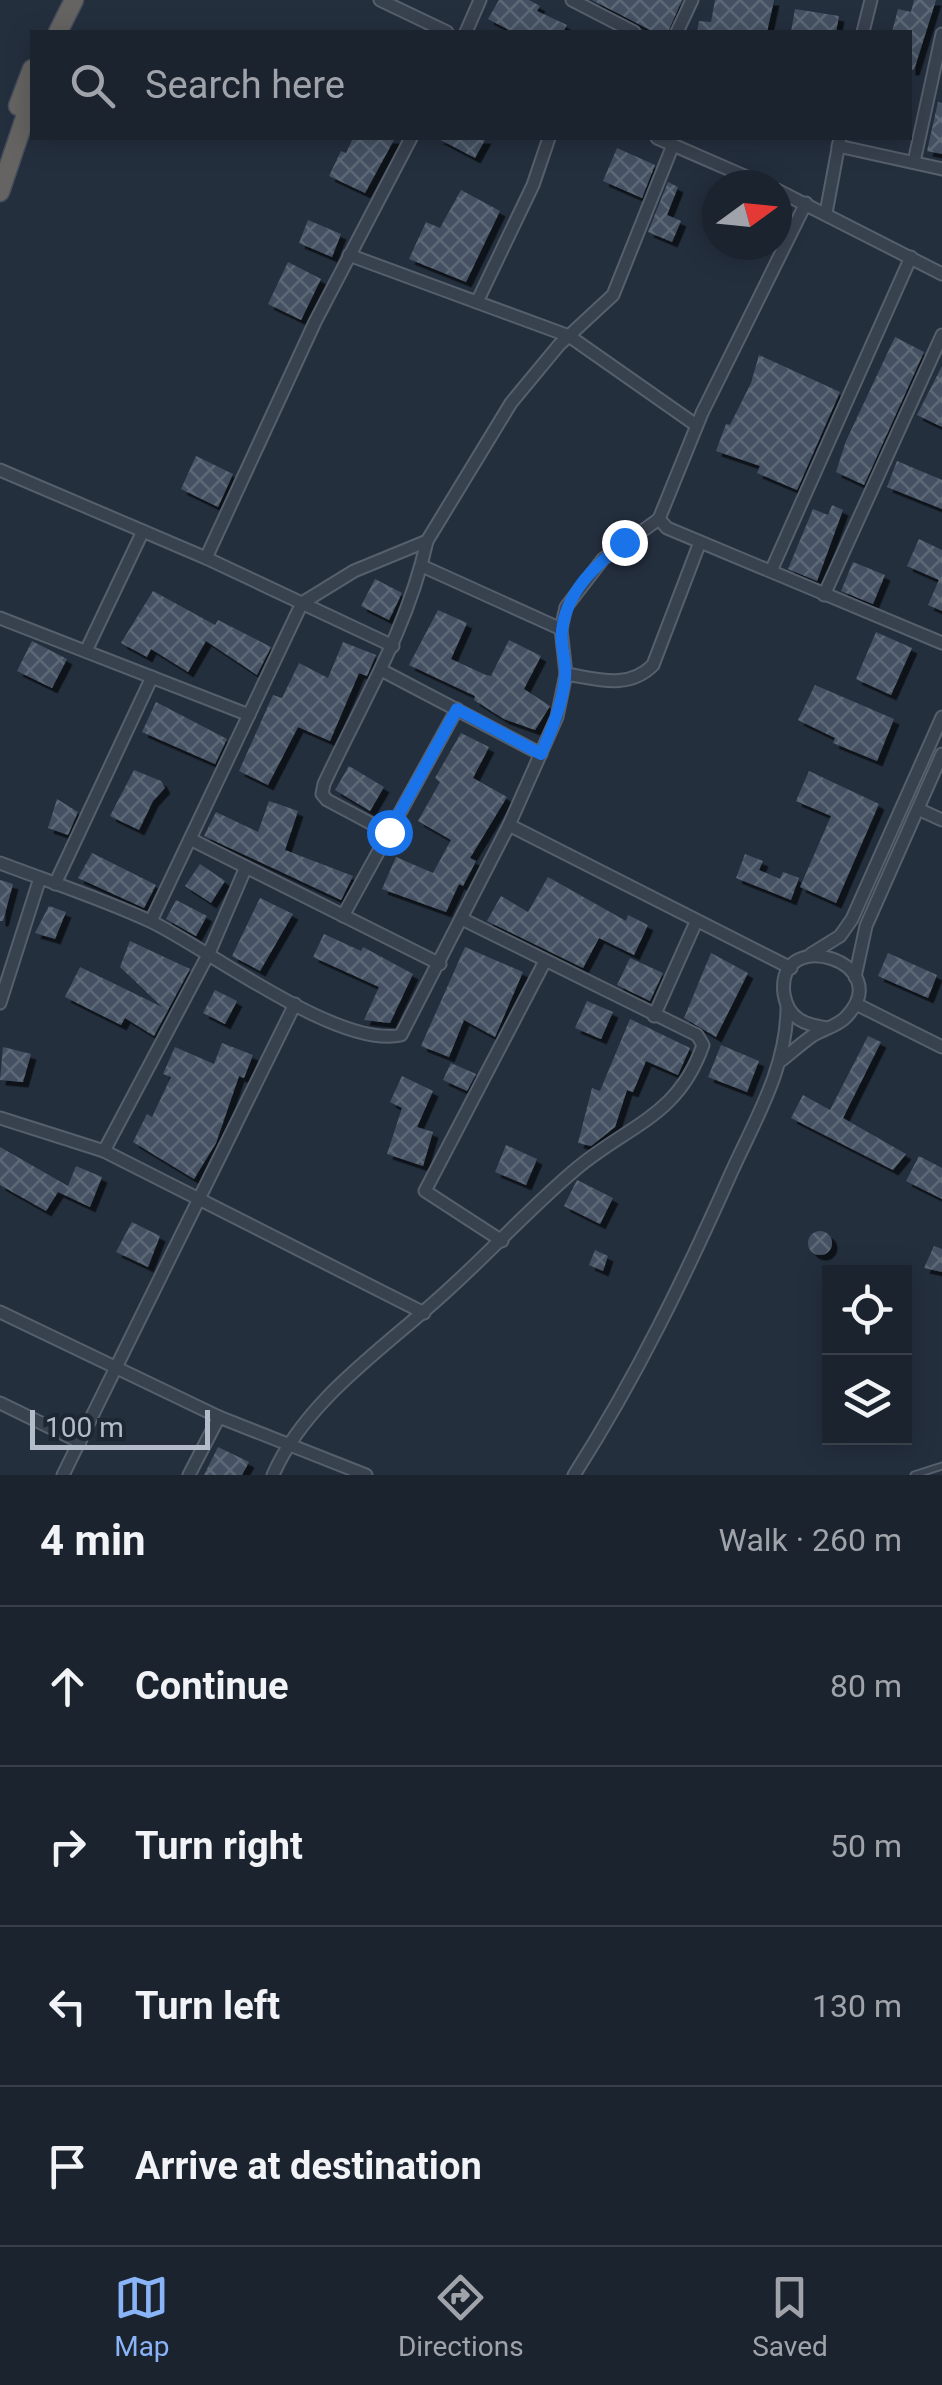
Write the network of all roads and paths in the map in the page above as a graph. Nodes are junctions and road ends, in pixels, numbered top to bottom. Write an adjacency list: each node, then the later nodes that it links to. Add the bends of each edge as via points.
1 (62, 0): 8 (highway)
2 (74, 0): 9 (highway)
3 (380, 0): 10 (street)
4 (480, 0): 11 (street)
5 (572, 0): 12 (street)
6 (692, 0): 13 (street)
7 (869, 0): 14 (street)
8 (48, 30)
9 (59, 30)
10 (443, 30)
11 (467, 30)
12 (630, 30)
13 (677, 30)
14 (864, 30)
15 (942, 34): 25 (street)
16 (30, 74): 24 (highway)
17 (30, 103): 28 (highway)
18 (411, 140): 32 (street)
19 (548, 140): 35 (street)
20 (661, 140): 23 (street)
21 (839, 142): 25 (street); 31 (street)
22 (690, 144): 23 (street); 27 (street)
23 (672, 146): 36 (street, via 613,295)
24 (0, 157)
25 (914, 162): 26 (street)
26 (942, 168)
27 (738, 170)
28 (0, 192)
29 (792, 197): 30 (street)
30 (806, 203): 31 (street); 38 (street)
31 (826, 214): 33 (street)
32 (349, 256): 35 (street); 44 (street)
33 (911, 257): 34 (street); 46 (street)
34 (942, 274)
35 (477, 302): 36 (street)
36 (569, 336): 38 (street); 42 (street, via 511,403)
37 (942, 336): 47 (street)
38 (696, 424): 40 (street)
39 (0, 470): 41 (street)
40 (659, 519): 43 (street); 50 (street, via 582,582)
41 (143, 532): 44 (street); 53 (street)
42 (426, 541): 45 (street); 48 (street, via 354,571)
43 (700, 542): 46 (street); 55 (street, via 654,665 640,678 616,683)
44 (206, 558): 48 (street)
45 (422, 566): 50 (street); 52 (street)
46 (771, 571): 47 (street)
47 (824, 595): 51 (street)
48 (302, 603): 52 (street); 58 (street)
49 (0, 618): 53 (street)
50 (562, 629): 55 (street)
51 (942, 643)
52 (393, 646): 54 (street)
53 (86, 651): 56 (street)
54 (384, 672): 57 (street); 65 (street, via 322,794)
55 (566, 674): 60 (street)
56 (152, 677): 58 (street); 70 (street)
57 (457, 709): 60 (street); 65 (street)
58 (249, 715): 66 (street)
59 (942, 717): 76 (street, via 852,920)
60 (541, 754): 64 (street)
61 (942, 754): 62 (street)
62 (918, 808): 63 (street); 80 (street, via 860,939)
63 (942, 820)
64 (509, 825): 72 (street); 74 (street)
65 (389, 832): 71 (street)
66 (190, 839): 68 (street); 73 (street)
67 (0, 863): 69 (street)
68 (246, 867): 71 (street); 75 (street)
69 (40, 878): 70 (street); 81 (street)
70 (55, 884): 73 (street)
71 (343, 916): 78 (street)
72 (462, 919): 77 (street); 78 (street)
73 (151, 922): 75 (street)
74 (696, 922): 79 (street); 85 (street)
75 (209, 954): 82 (street); 90 (street)
76 (808, 956): 79 (street); 80 (street, via 826,954)
77 (544, 963): 85 (street); 92 (street, via 425,1191)
78 (440, 964): 82 (street, via 402,1035 368,1037)
79 (791, 968): 84 (street, via 783,987)
80 (855, 976): 83 (street)
81 (0, 1003)
82 (295, 1004): 91 (street)
83 (856, 1004): 86 (street); 87 (street)
84 (787, 1007): 86 (street, via 804,1025); 88 (street)
85 (654, 1016): 92 (street, via 702,1040 684,1087 647,1122 576,1169)
86 (828, 1028): 88 (street)
87 (942, 1047)
88 (782, 1060): 105 (street, via 632,1384)
89 (0, 1118): 90 (street)
90 (104, 1150): 91 (street)
91 (201, 1197): 94 (street); 95 (street)
92 (502, 1241): 94 (street)
93 (0, 1312): 95 (street)
94 (424, 1313): 99 (street, via 346,1380)
95 (116, 1371): 97 (street); 98 (street)
96 (0, 1403): 98 (street)
97 (219, 1417): 99 (street); 102 (street)
98 (80, 1442): 101 (street)
99 (286, 1444): 103 (street); 104 (street)
100 (942, 1466): 106 (lane)
101 (63, 1475)
102 (189, 1475)
103 (273, 1475)
104 (366, 1475)
105 (574, 1475)
106 (914, 1475)

